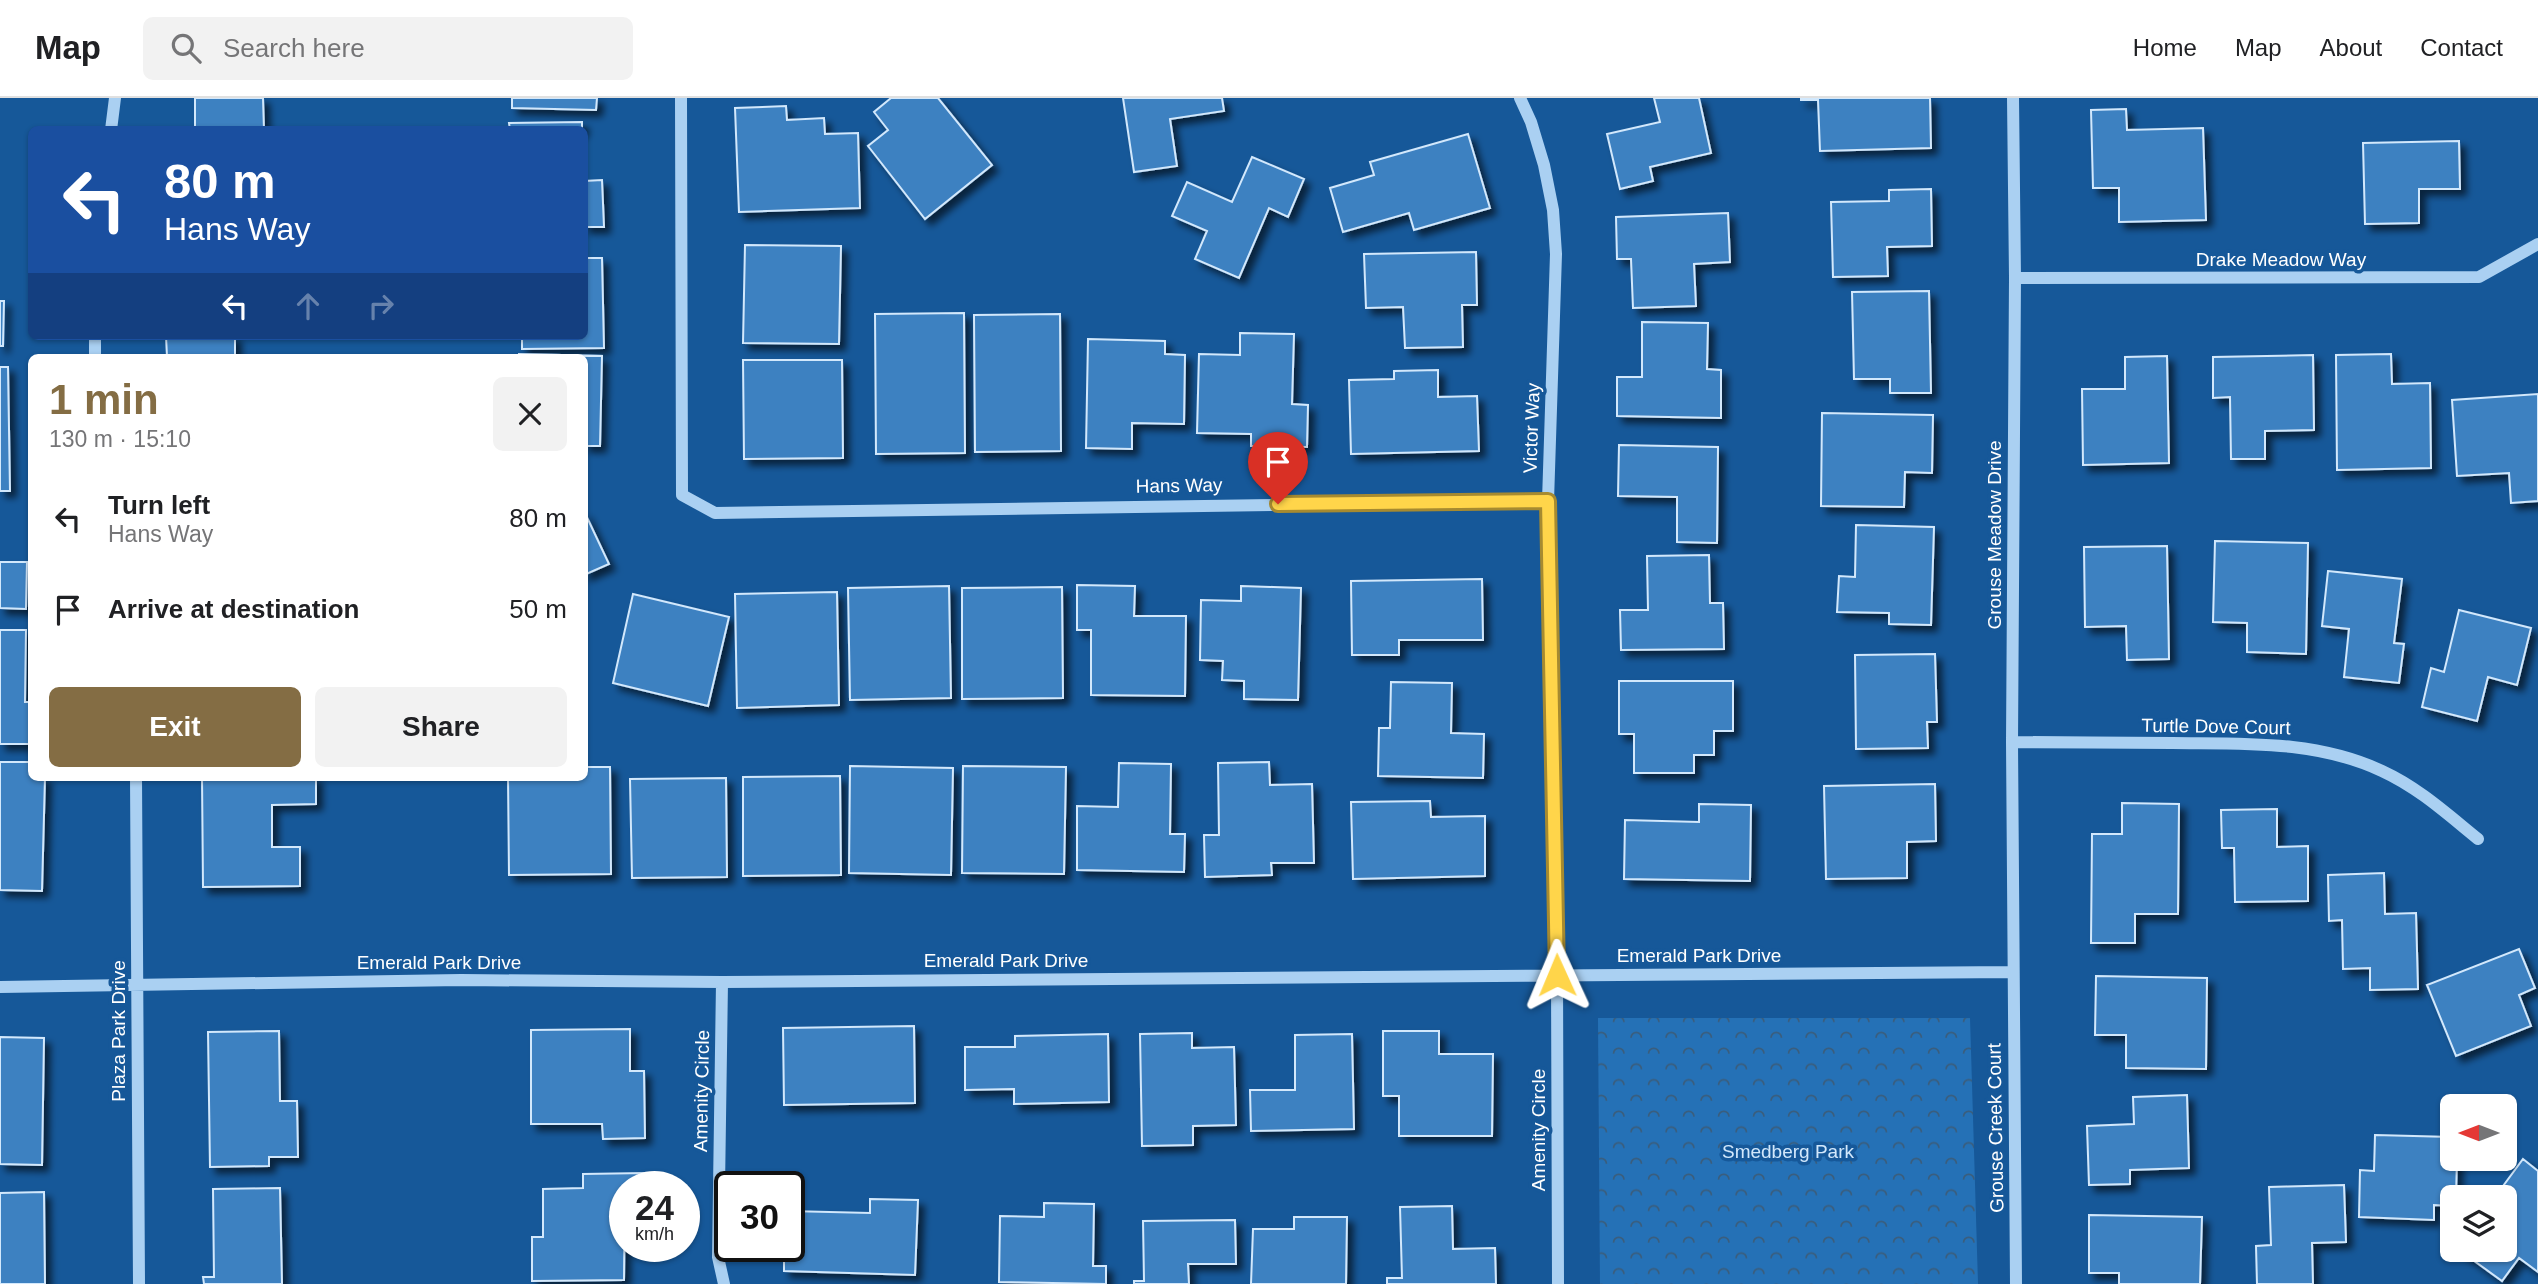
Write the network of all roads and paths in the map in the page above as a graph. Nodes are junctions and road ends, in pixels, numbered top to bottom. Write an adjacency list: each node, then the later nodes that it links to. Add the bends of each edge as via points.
1 (115, 98): 5 (street)
2 (681, 98): 8 (street, Hans Way, via 682,495 715,513)
3 (1520, 98): 8 (street, Victor Way, via 1544,165 1553,210)
4 (2013, 98): 7 (street, Grouse Meadow Drive)
5 (112, 126)
6 (2538, 244): 7 (street, Drake Meadow Way, via 2479,277)
7 (2015, 278): 9 (street, Grouse Meadow Drive)
8 (1548, 501): 13 (street, Victor Way)
9 (2012, 742): 11 (street, Turtle Dove Court, via 2298,747 2381,771 2419,791); 12 (street, Grouse Meadow Drive)
10 (136, 781): 15 (street, Plaza Park Drive)
11 (2478, 839)
12 (2013, 972): 13 (street, Emerald Park Drive); 20 (street, Grouse Creek Court)
13 (1557, 975): 14 (street, Emerald Park Drive); 19 (street, Amenity Circle)
14 (723, 982): 15 (street, Emerald Park Drive, via 461,980); 18 (street, Amenity Circle, via 718,1257)
15 (137, 986): 16 (street, Emerald Park Drive); 17 (street, Plaza Park Drive)
16 (0, 987)
17 (139, 1284)
18 (724, 1284)
19 (1558, 1284)
20 (2015, 1284)

